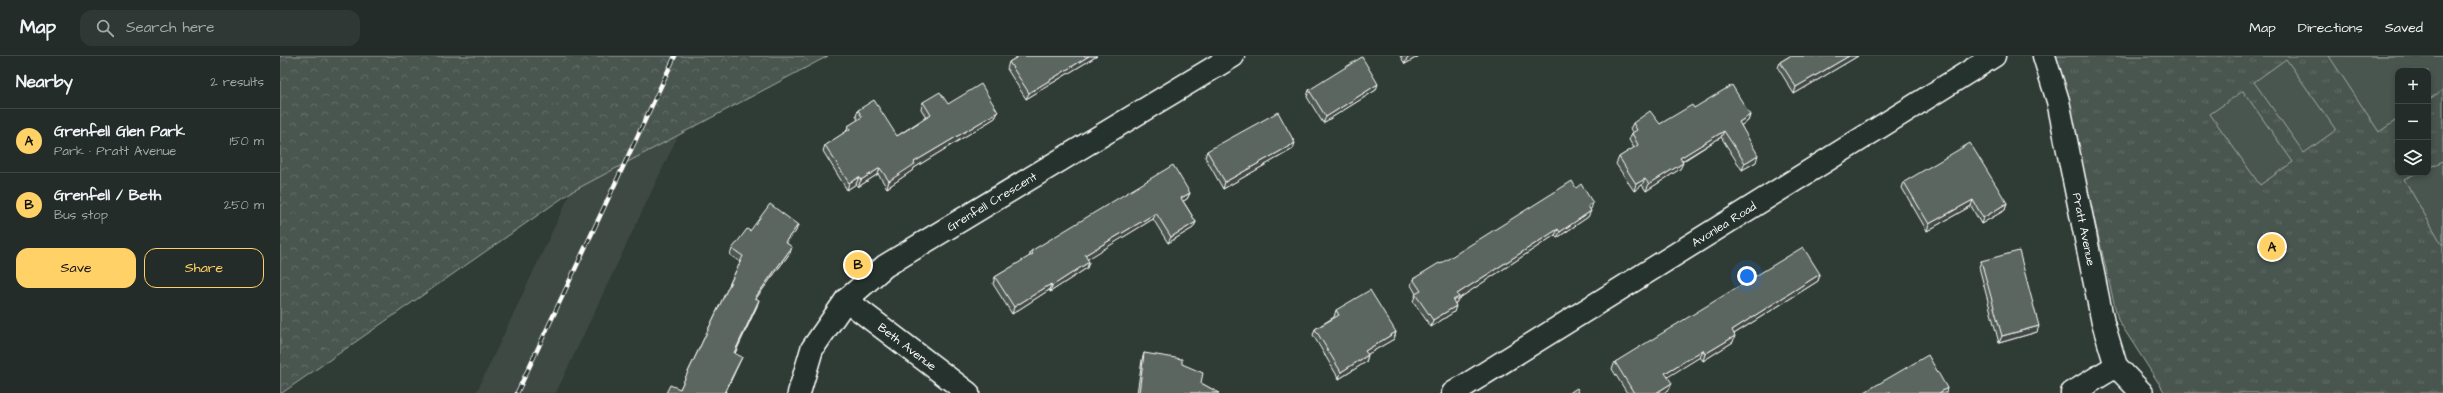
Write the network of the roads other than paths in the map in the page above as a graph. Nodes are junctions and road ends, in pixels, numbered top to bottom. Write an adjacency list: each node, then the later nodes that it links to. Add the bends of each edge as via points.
1 (1233, 56): 4 (street, Grenfell Crescent, via 885,266)
2 (1994, 56): 8 (street, Avonlea Road)
3 (2044, 56): 5 (street, Pratt Avenue, via 2058,101 2103,323)
4 (846, 300): 6 (street, Grenfell Crescent, via 812,349); 7 (street, Beth Avenue)
5 (2116, 366): 9 (street); 10 (street, Pratt Avenue)
6 (799, 393)
7 (968, 393)
8 (1453, 393)
9 (2072, 393)
10 (2142, 393)

